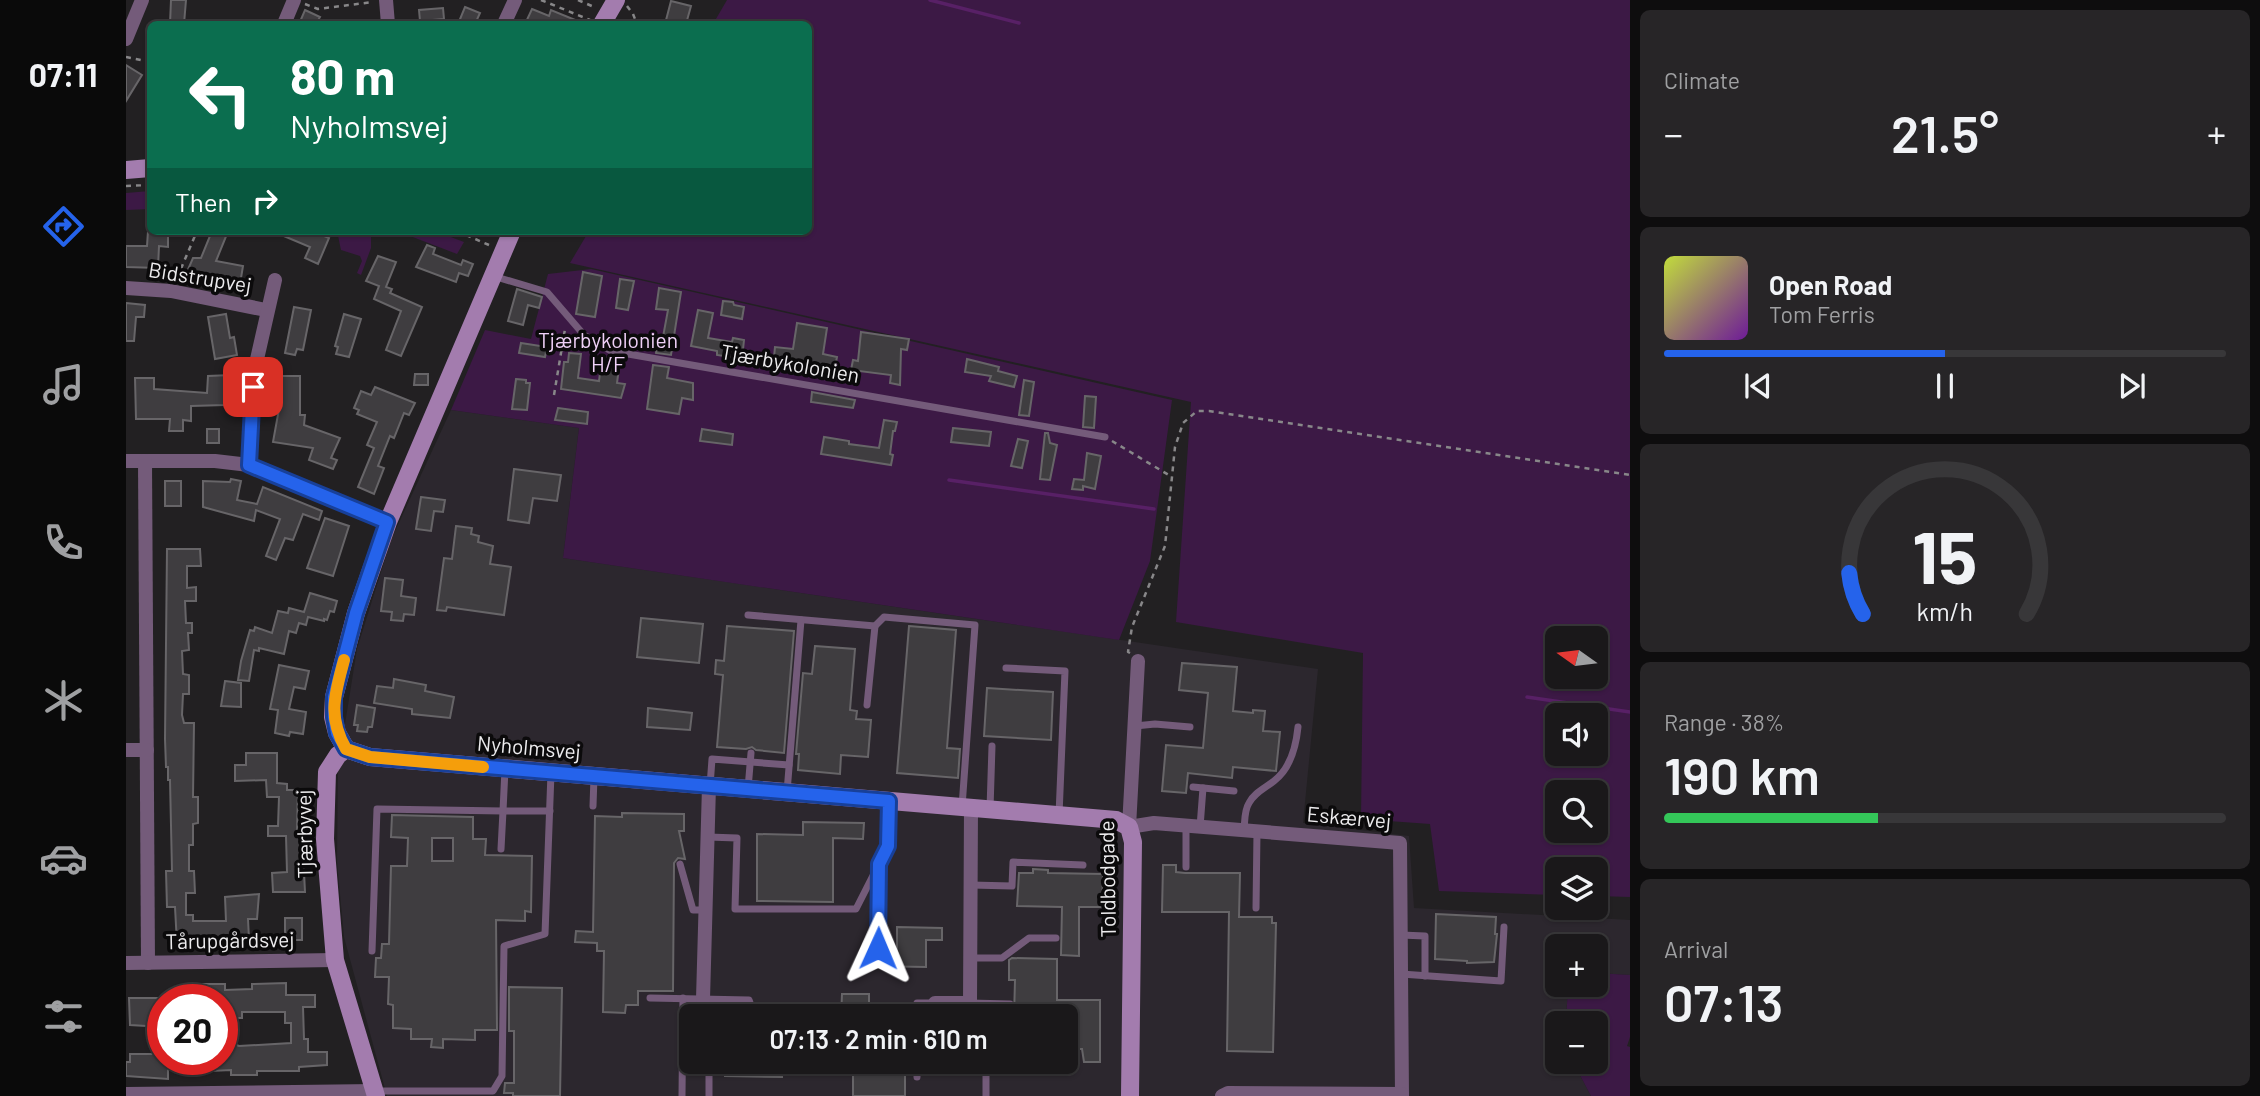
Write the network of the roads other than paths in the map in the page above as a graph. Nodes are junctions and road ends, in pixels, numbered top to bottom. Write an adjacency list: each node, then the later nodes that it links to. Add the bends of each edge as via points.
1 (142, 0): 8 (street)
2 (295, 0): 5 (street)
3 (514, 0): 7 (street)
4 (381, 1): 6 (street)
5 (285, 21)
6 (387, 21)
7 (505, 21)
8 (126, 39)
9 (147, 168): 10 (street)
10 (126, 170)
11 (507, 237): 12 (street)
12 (492, 276): 16 (lane, Tjærbykolonien, via 547,292 584,335 611,351); 20 (street)
13 (275, 280): 15 (street, Bidstrupvej)
14 (126, 288): 15 (street, Bidstrupvej, via 171,291)
15 (266, 310): 19 (street, Bidstrupvej, via 255,368)
16 (1105, 437)
17 (126, 461): 18 (street)
18 (145, 461): 19 (street); 33 (street)
19 (249, 465): 20 (street)
20 (387, 522): 31 (street, via 334,697 337,733)
21 (748, 615): 22 (lane)
22 (801, 620): 23 (lane); 36 (lane)
23 (875, 626): 26 (lane); 48 (lane, via 884,617 975,625)
24 (1138, 661): 27 (street, Toldbodgade)
25 (1006, 668): 52 (lane, via 1065,671)
26 (867, 705)
27 (1134, 726): 28 (lane); 54 (street, Toldbodgade)
28 (1190, 727)
29 (1298, 727): 55 (lane, via 1286,768 1249,801 1246,809)
30 (992, 746): 49 (lane)
31 (346, 749): 37 (street, Nyholmsvej, via 370,757); 71 (street, Tjærbyvej, via 327,772 325,839)
32 (126, 750): 33 (street)
33 (147, 750): 73 (street)
34 (751, 752): 35 (lane)
35 (750, 762): 36 (lane); 40 (lane, via 712,759); 43 (lane)
36 (789, 765): 45 (lane)
37 (505, 768): 38 (street, Nyholmsvej); 50 (lane)
38 (551, 772): 39 (street, Nyholmsvej); 51 (lane)
39 (594, 776): 40 (street, Nyholmsvej); 47 (lane)
40 (709, 786): 43 (street, Nyholmsvej); 56 (street)
41 (1193, 788): 42 (lane)
42 (1203, 788): 44 (lane); 53 (lane)
43 (747, 789): 45 (street, Nyholmsvej)
44 (1234, 791)
45 (786, 793): 46 (street, Nyholmsvej)
46 (889, 801): 48 (street, Nyholmsvej); 59 (lane, via 888,846)
47 (593, 806)
48 (967, 808): 49 (street, Nyholmsvej); 62 (street)
49 (990, 810): 52 (street, Nyholmsvej)
50 (503, 811): 51 (lane); 57 (lane); 69 (lane, via 377,809)
51 (550, 811): 88 (lane, via 545,934 504,946 502,1076 493,1091)
52 (1059, 816): 54 (street, Nyholmsvej, via 1116,820)
53 (1193, 826): 54 (street, Eskærvej, via 1154,823); 55 (street, Eskærvej); 61 (lane)
54 (1129, 827): 95 (street, Toldbodgade, via 1133,842)
55 (1251, 831): 63 (lane); 66 (street, Eskærvej, via 1400,843)
56 (708, 837): 59 (lane, via 737,838 736,909 856,909); 64 (street)
57 (501, 849)
58 (680, 864): 64 (lane, via 693,910)
59 (879, 864): 68 (lane)
60 (1083, 865): 62 (lane, via 1013,862 1012,886)
61 (1186, 867)
62 (971, 885): 70 (street)
63 (1256, 908)
64 (706, 910): 78 (street)
65 (1504, 927): 75 (lane, via 1501,981)
66 (1401, 935): 74 (street, Eskærvej); 75 (lane, via 1426,936)
67 (1056, 938): 70 (lane, via 1029,938 1002,958)
68 (878, 948)
69 (372, 951)
70 (971, 958): 80 (street)
71 (335, 960): 73 (street, Tårupgårdsvej); 88 (street, Tjærbyvej)
72 (126, 963): 73 (street, Tårupgårdsvej)
73 (148, 963)
74 (1401, 974): 75 (lane); 91 (street, Eskærvej)
75 (1425, 976)
76 (650, 998): 77 (lane)
77 (683, 999): 78 (lane); 92 (lane)
78 (703, 999): 82 (lane); 83 (lane, via 749,1000)
79 (935, 1003): 80 (street); 84 (lane)
80 (970, 1003): 81 (lane)
81 (986, 1003): 85 (lane)
82 (706, 1004)
83 (750, 1004)
84 (918, 1004)
85 (1010, 1004)
86 (709, 1074): 93 (lane)
87 (986, 1074): 94 (lane)
88 (376, 1093): 89 (street)
89 (256, 1094): 90 (street)
90 (131, 1095)
91 (1402, 1095): 96 (street, Eskærvej)
92 (682, 1096)
93 (709, 1096)
94 (986, 1096)
95 (1130, 1096)
96 (1222, 1096)

